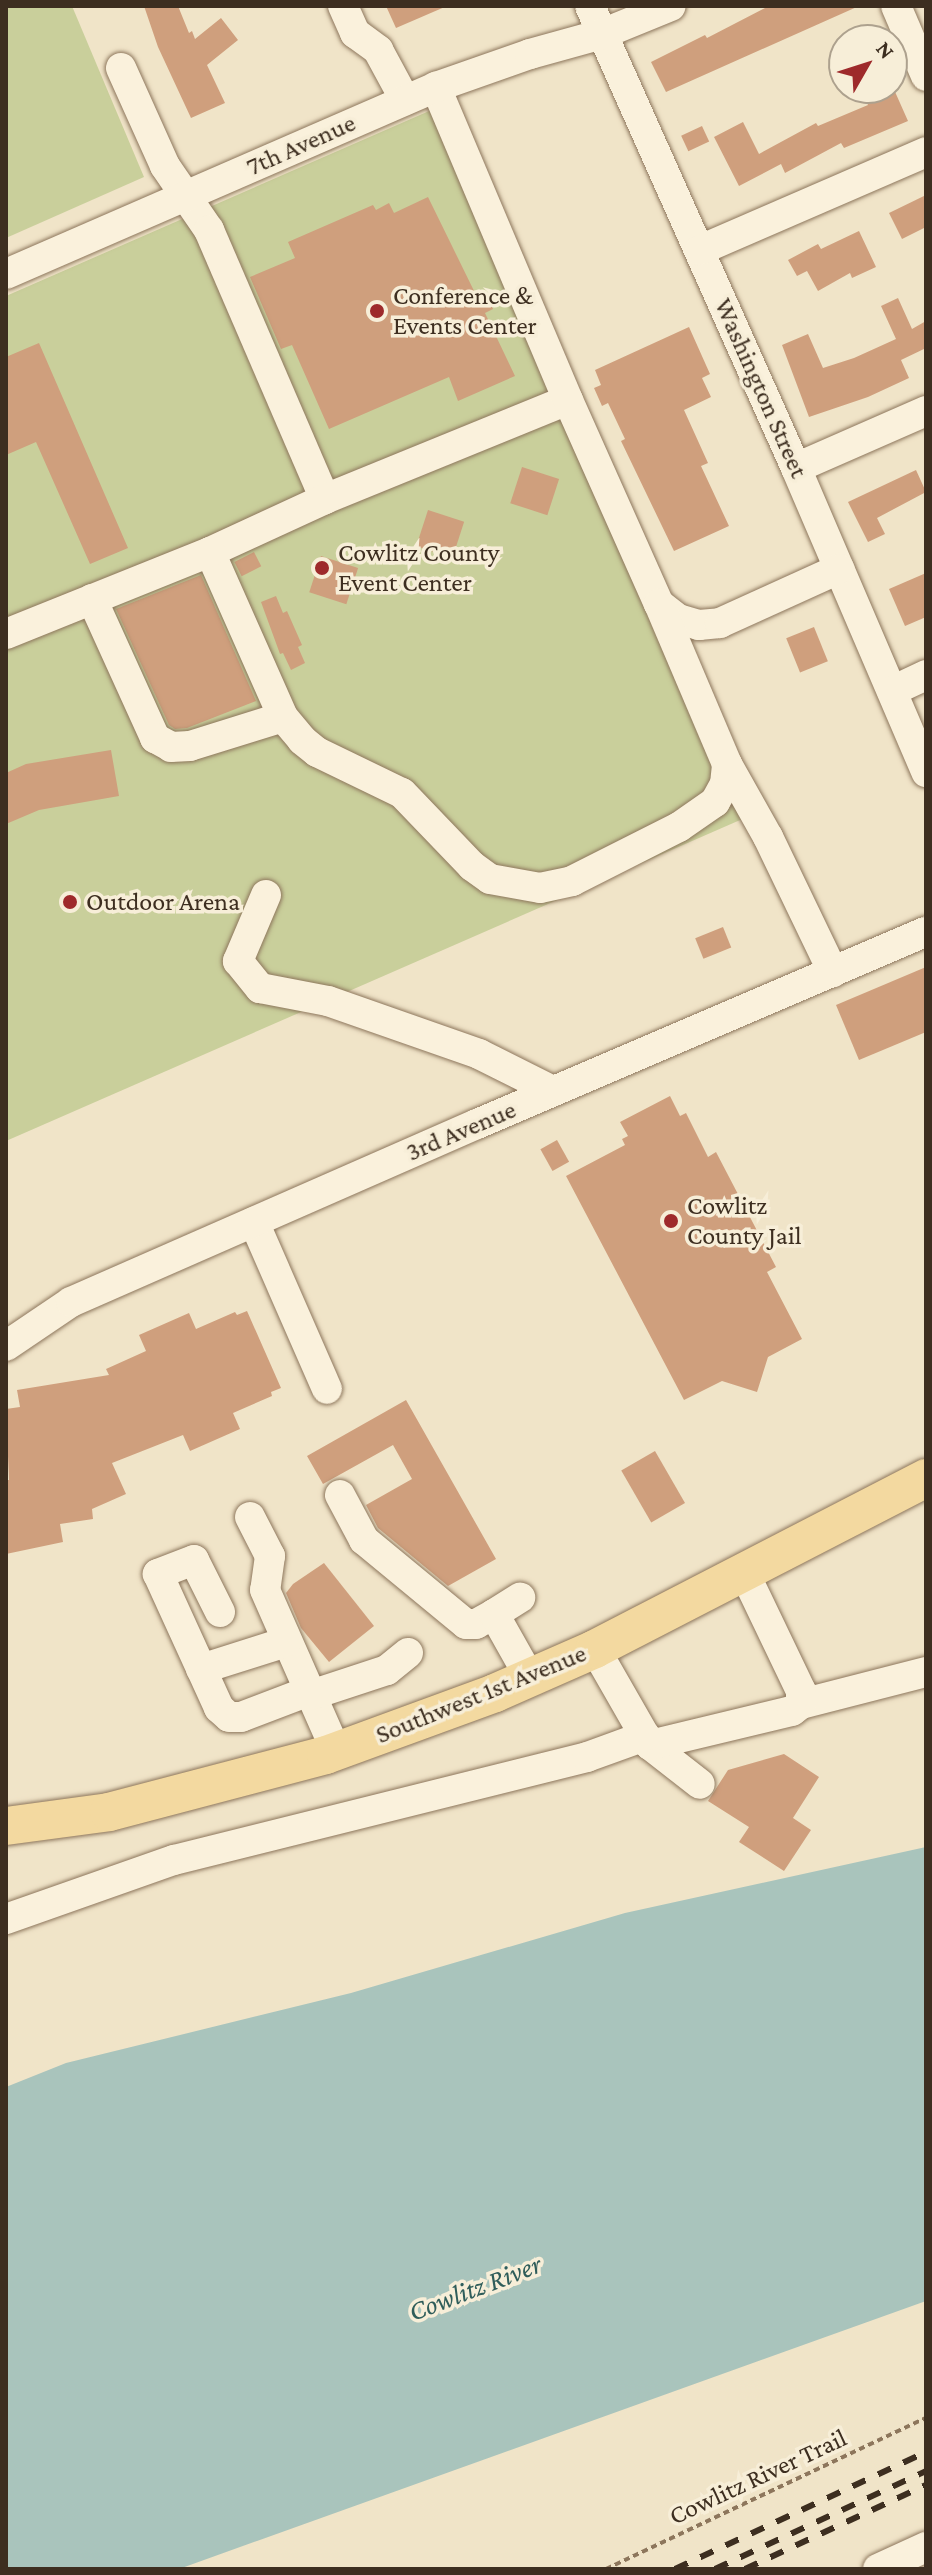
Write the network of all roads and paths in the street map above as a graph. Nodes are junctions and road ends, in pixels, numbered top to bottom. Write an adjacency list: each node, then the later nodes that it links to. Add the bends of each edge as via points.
1 (343, 6): 9 (street, via 355,33 378,50)
2 (590, 6): 5 (street, Washington Street)
3 (671, 6): 5 (street, 7th Avenue)
4 (896, 6): 7 (street)
5 (602, 34): 8 (street, 7th Avenue); 12 (street, Washington Street)
6 (121, 68): 11 (street, via 165,166)
7 (926, 76)
8 (436, 87): 9 (street, 7th Avenue); 14 (street)
9 (405, 100): 11 (street, 7th Avenue)
10 (926, 152): 12 (street)
11 (185, 196): 13 (street, 7th Avenue); 17 (street, via 209,230)
12 (700, 250): 16 (street, Washington Street)
13 (6, 274)
14 (568, 400): 17 (street); 21 (street)
15 (926, 411): 16 (street)
16 (796, 468): 19 (street, Washington Street)
17 (325, 499): 18 (street)
18 (210, 552): 20 (street); 25 (street)
19 (839, 569): 21 (street, via 720,623 678,619); 24 (street, Washington Street)
20 (92, 599): 22 (street); 25 (street, via 155,738 171,747 190,746)
21 (659, 604): 26 (street)
22 (6, 634)
23 (926, 675): 24 (street)
24 (892, 691): 27 (street, Washington Street)
25 (283, 717): 26 (street, via 317,752 402,793 490,879 540,888 572,881 679,827 715,802 725,784)
26 (727, 764): 30 (street)
27 (926, 772)
28 (266, 895): 31 (street, via 238,961 260,988 328,1001 479,1054)
29 (926, 932): 30 (street, 3rd Avenue)
30 (833, 972): 31 (street, 3rd Avenue)
31 (553, 1091): 32 (street, 3rd Avenue)
32 (254, 1222): 33 (street, 3rd Avenue, via 71,1302); 34 (street)
33 (6, 1346)
34 (327, 1389)
35 (926, 1478): 38 (main road, Southwest 1st Avenue)
36 (340, 1495): 41 (street, via 364,1540 466,1624)
37 (250, 1517): 42 (street, via 270,1556 265,1590)
38 (744, 1572): 43 (main road, Southwest 1st Avenue); 49 (street, via 801,1691)
39 (520, 1598): 41 (street)
40 (220, 1612): 45 (street, via 194,1560 158,1574)
41 (494, 1614): 47 (street)
42 (286, 1642): 45 (street); 48 (street)
43 (595, 1649): 47 (main road, Southwest 1st Avenue); 50 (street)
44 (408, 1653): 48 (street, via 387,1670)
45 (201, 1669): 48 (street, via 219,1708 229,1717)
46 (926, 1672): 49 (street)
47 (530, 1678): 51 (main road, Southwest 1st Avenue)
48 (310, 1693): 51 (street)
49 (801, 1704): 50 (street, via 792,1711)
50 (647, 1740): 52 (street); 54 (street, via 174,1860)
51 (336, 1751): 53 (main road, Southwest 1st Avenue, via 109,1812)
52 (700, 1784)
53 (6, 1826)
54 (6, 1919)
55 (926, 2418): 57 (path, Cowlitz River Trail)
56 (926, 2547): 58 (street)
57 (606, 2569)
58 (878, 2569)

